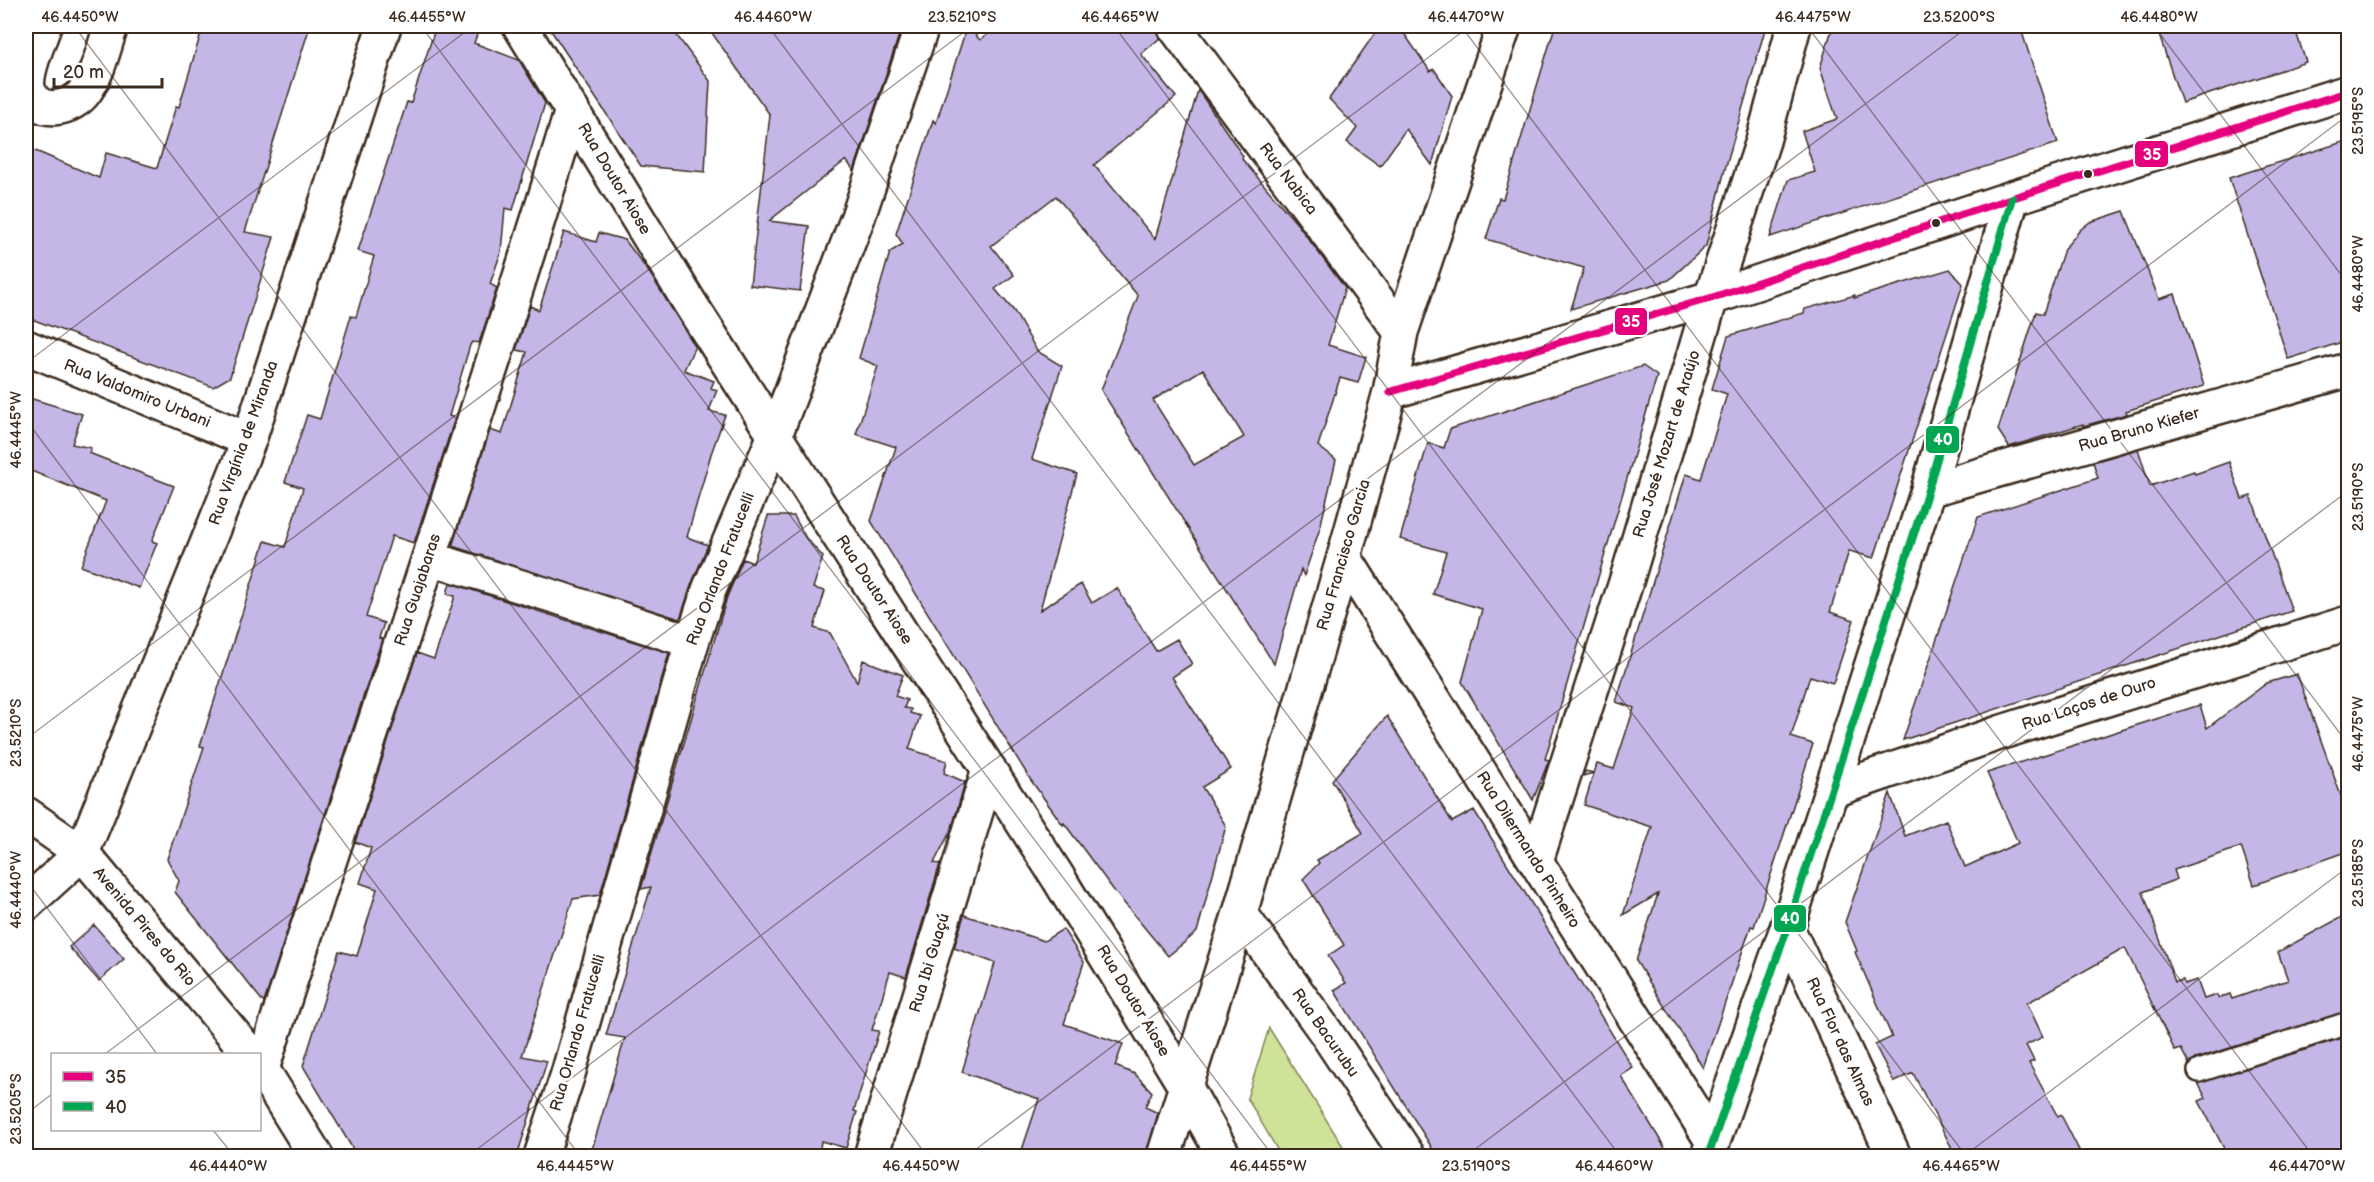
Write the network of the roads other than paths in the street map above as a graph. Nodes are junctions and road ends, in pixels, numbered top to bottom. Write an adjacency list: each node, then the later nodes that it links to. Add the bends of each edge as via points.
1 (44, 26): 2 (street, via 28,89 40,103 58,109 87,90)
2 (111, 26)
3 (384, 26): 18 (street, Rua Virgínia de Miranda)
4 (520, 26): 10 (street, Rua Doutor Aiose)
5 (922, 26): 17 (street, Rua Orlando Fratucelli, via 858,217)
6 (1174, 26): 13 (street, Rua Nabica)
7 (1504, 26): 13 (street, Rua Francisco Garcia)
8 (1794, 26): 12 (street, Rua José Mozart de Araújo, via 1763,141)
9 (2349, 92): 11 (street)
10 (572, 110): 17 (street, Rua Doutor Aiose); 21 (street, Rua Guajabaras)
11 (2012, 198): 12 (street); 19 (street)
12 (1711, 298): 16 (street); 28 (street, Rua José Mozart de Araújo, via 1626,582)
13 (1401, 332): 16 (street, Rua Francisco Garcia)
14 (26, 347): 18 (street, Rua Valdomiro Urbani)
15 (2349, 370): 19 (street, Rua Bruno Kiefer)
16 (1390, 392): 20 (street, Rua Francisco Garcia)
17 (775, 435): 23 (street, Rua Orlando Fratucelli, via 709,590); 24 (street, Rua Doutor Aiose)
18 (249, 440): 27 (street, Rua Virgínia de Miranda)
19 (1928, 490): 25 (street)
20 (1344, 557): 28 (street, Rua Dilermando Pinheiro); 30 (street, Rua Francisco Garcia)
21 (429, 558): 23 (street); 34 (street, Rua Guajabaras)
22 (2349, 623): 25 (street, Rua Laços de Ouro, via 2002,732)
23 (692, 642): 40 (street, Rua Orlando Fratucelli)
24 (989, 769): 37 (street, Rua Doutor Aiose); 41 (street, Rua Ibi Guaçú)
25 (1831, 791): 31 (street)
26 (26, 814): 27 (street, Avenida Pires do Rio)
27 (82, 853): 29 (street); 33 (street, Avenida Pires do Rio)
28 (1536, 861): 38 (street, Rua Dilermando Pinheiro)
29 (26, 904)
30 (1240, 912): 37 (street, Rua Francisco Garcia); 44 (street, Rua Bacurubu)
31 (1787, 928): 38 (street); 45 (street, Rua Flor das Almas)
32 (2349, 1023): 36 (lane)
33 (249, 1053)
34 (260, 1053)
35 (261, 1069): 39 (street, Avenida Pires do Rio)
36 (2199, 1071)
37 (1185, 1086): 42 (street, Rua Francisco Garcia); 43 (street, Rua Doutor Aiose)
38 (1711, 1149)
39 (316, 1156)
40 (541, 1156)
41 (871, 1156)
42 (1164, 1156)
43 (1224, 1156)
44 (1408, 1156)
45 (1894, 1156)

